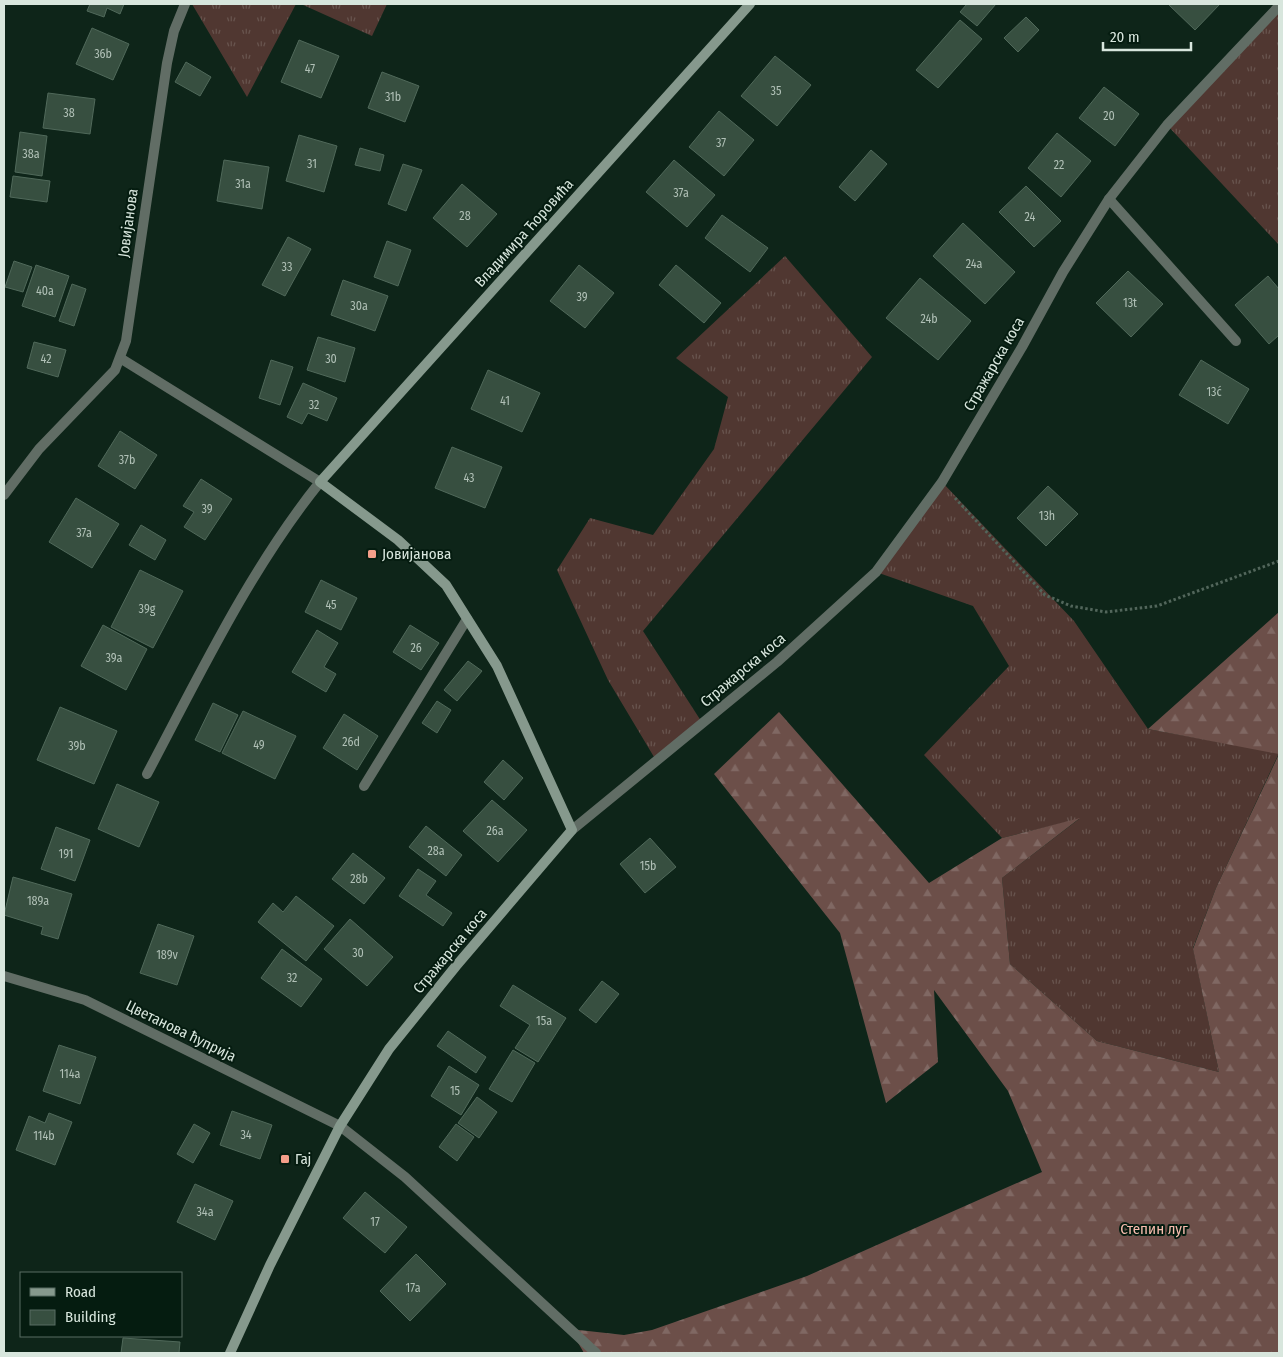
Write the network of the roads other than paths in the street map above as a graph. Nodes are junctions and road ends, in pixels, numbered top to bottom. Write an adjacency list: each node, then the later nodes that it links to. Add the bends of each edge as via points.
1 (184, 4): 6 (street, Јовијанова, via 167,63 127,332)
2 (750, 4): 7 (street, Владимира Ћоровића)
3 (1279, 6): 4 (street, Стражарска коса, via 1167,125)
4 (1109, 199): 5 (street); 12 (street, Стражарска коса, via 1063,272 942,482 876,572 777,662)
5 (1236, 341)
6 (120, 358): 7 (street); 8 (street, Јовијанова, via 115,370 64,420)
7 (320, 482): 9 (street, via 357,507 426,564 446,585); 10 (street, via 298,510 242,600)
8 (4, 495)
9 (467, 619): 11 (street); 12 (street, via 497,666)
10 (147, 774)
11 (364, 786)
12 (572, 830): 14 (street, Стражарска коса, via 389,1049)
13 (4, 976): 14 (street, Цветанова ћуприја, via 85,1000)
14 (340, 1126): 15 (street, Стражарска коса, via 274,1256); 16 (street, Цветанова ћуприја, via 434,1204)
15 (230, 1353)
16 (596, 1353)

